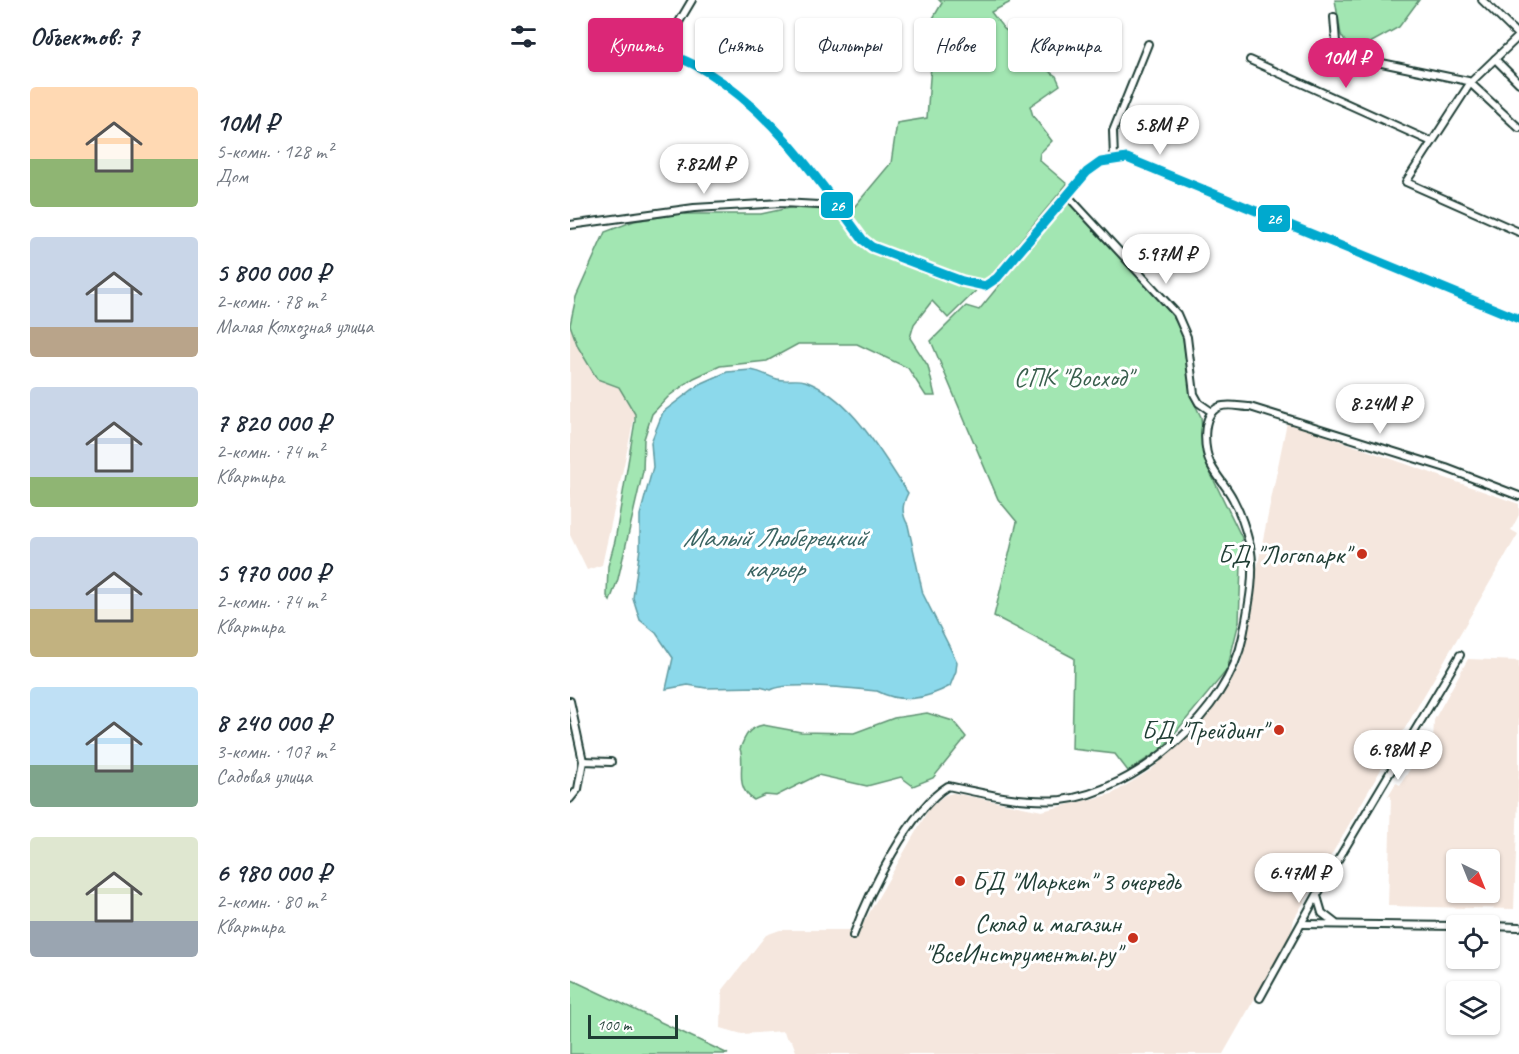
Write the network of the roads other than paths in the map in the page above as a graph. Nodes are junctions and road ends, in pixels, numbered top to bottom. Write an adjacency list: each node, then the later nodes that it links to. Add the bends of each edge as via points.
1 (693, 0): 4 (street)
2 (1482, 0): 5 (street)
3 (1334, 17): 10 (street, via 1336,42 1353,59)
4 (682, 18)
5 (1519, 36): 7 (street)
6 (1148, 44): 14 (street, via 1116,120)
7 (1495, 59): 10 (street); 11 (street)
8 (683, 60): 16 (street, via 736,90 793,147)
9 (1250, 60): 13 (street)
10 (1471, 82): 12 (street); 13 (street)
11 (1519, 83)
12 (1519, 128)
13 (1432, 141): 18 (street, via 1406,182)
14 (1114, 158): 15 (street, via 1094,166); 19 (street, via 1145,163)
15 (1066, 194): 16 (street, via 997,278 985,286 882,253 863,240); 20 (street, via 1177,314 1187,337 1194,394 1199,404)
16 (837, 206): 17 (street, via 782,203 694,208)
17 (570, 225)
18 (1519, 231)
19 (1519, 319)
20 (1212, 412): 21 (street, via 1221,406 1250,408 1435,464); 33 (street, via 1207,418 1207,454 1232,497 1251,549 1252,572 1237,662 1224,687 1168,749 1132,775 1091,794 1030,800 948,786 938,793 898,846)
21 (1519, 496)
22 (1460, 655): 27 (street)
23 (570, 701): 24 (street)
24 (583, 761): 25 (street); 26 (street, via 578,789)
25 (611, 762)
26 (570, 799)
27 (1317, 895): 28 (street); 29 (street, via 1322,914)
28 (1302, 924): 29 (street); 34 (street)
29 (1341, 924): 30 (street)
30 (1446, 926)
31 (1500, 926): 32 (street)
32 (1519, 927)
33 (853, 936)
34 (1260, 999)

